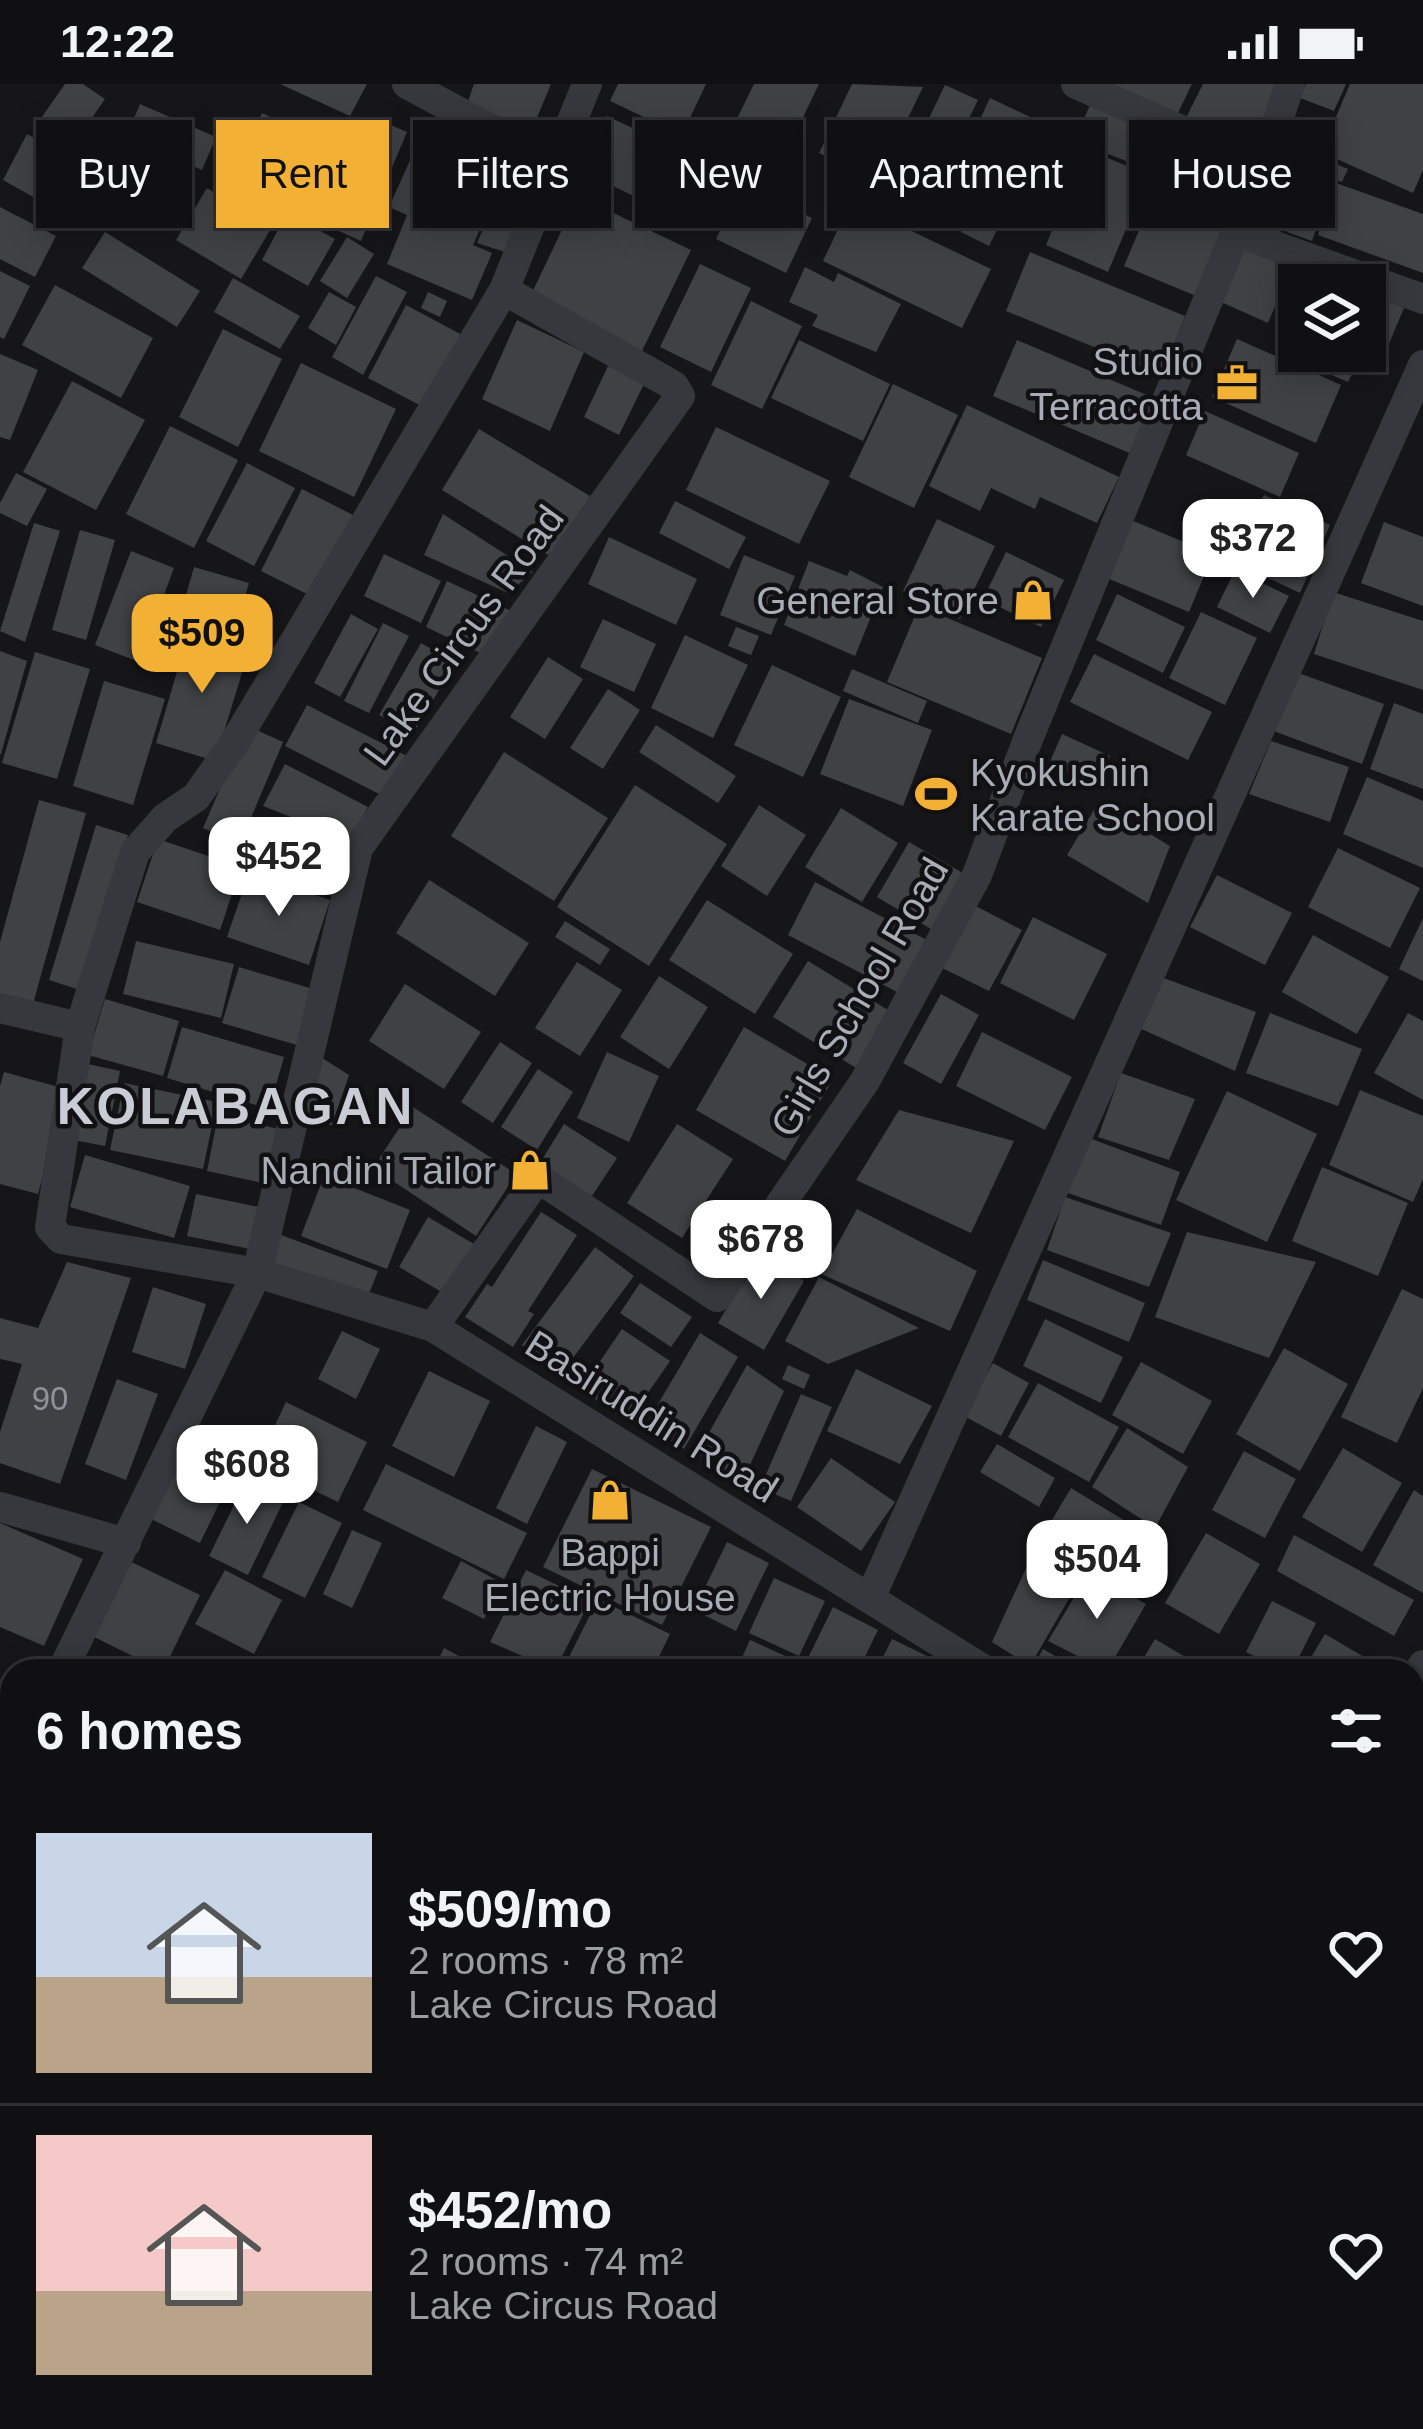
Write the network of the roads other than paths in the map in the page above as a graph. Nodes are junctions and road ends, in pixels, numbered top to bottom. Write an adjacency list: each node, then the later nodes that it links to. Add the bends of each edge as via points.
1 (407, 84): 5 (street)
2 (586, 84): 6 (street)
3 (1076, 84): 7 (street)
4 (1290, 84): 8 (street, Girls School Road)
5 (474, 120)
6 (572, 120)
7 (1158, 120)
8 (1278, 120)
9 (530, 228): 12 (street)
10 (1238, 228): 11 (street, Girls School Road)
11 (1236, 232): 13 (street); 18 (street, Girls School Road, via 977,875 865,1081 717,1297 538,1178)
12 (505, 290): 16 (street, via 233,745 196,797 135,852); 17 (street, Lake Circus Road, via 680,396 358,848)
13 (1423, 299)
14 (1423, 365): 21 (street)
15 (0, 1009): 16 (street)
16 (80, 1027): 17 (street, via 53,1232)
17 (257, 1273): 18 (street, Basiruddin Road); 20 (street, Lake Circus Road)
18 (433, 1327): 21 (street, Basiruddin Road)
19 (0, 1507): 20 (street)
20 (126, 1543): 22 (street, Lake Circus Road)
21 (871, 1596): 23 (street, Basiruddin Road)
22 (68, 1659)
23 (968, 1659)

